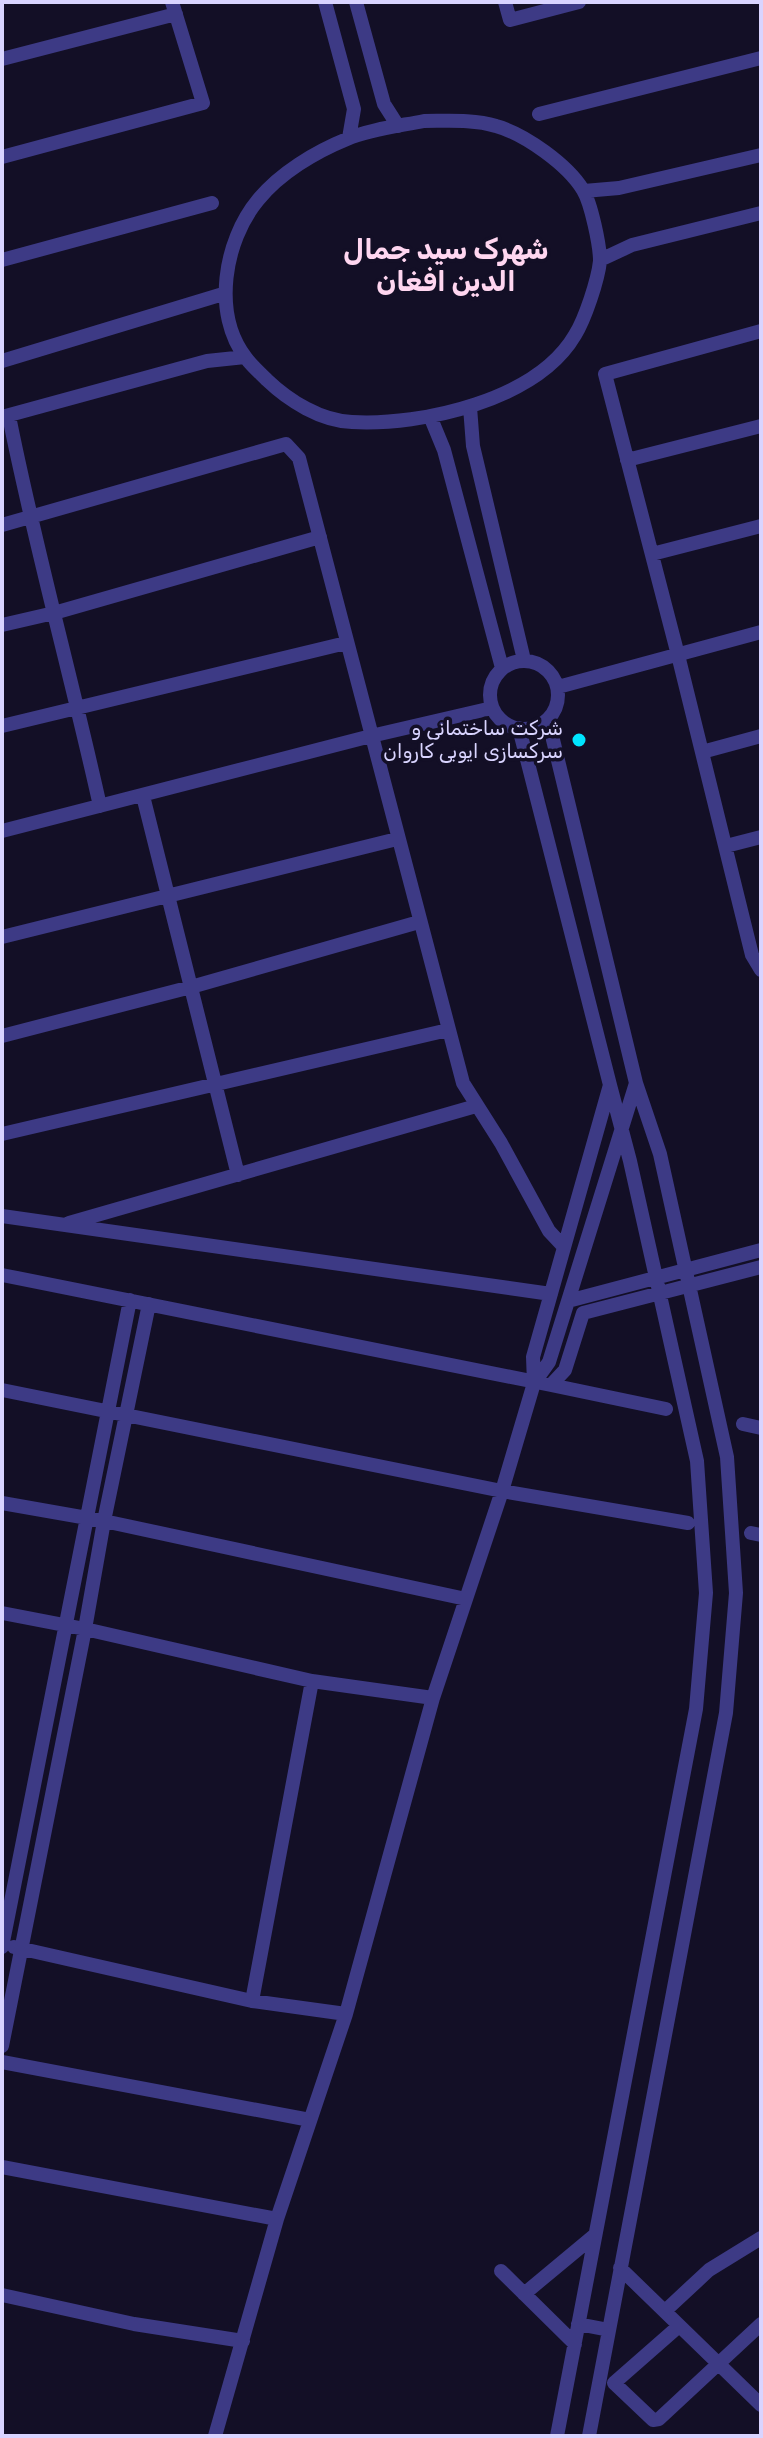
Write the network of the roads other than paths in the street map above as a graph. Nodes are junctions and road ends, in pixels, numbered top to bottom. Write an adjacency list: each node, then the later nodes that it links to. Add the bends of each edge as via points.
1 (325, 2): 10 (street, via 354,109)
2 (356, 2): 9 (street, via 384,104)
3 (505, 2): 4 (street, via 510,20)
4 (579, 2)
5 (174, 8): 7 (street); 12 (street, via 203,103)
6 (761, 58): 8 (street)
7 (2, 59)
8 (539, 114)
9 (398, 126): 10 (street); 13 (street, via 453,121 497,126 538,147)
10 (349, 138): 18 (street, via 305,161 256,202 232,253)
11 (761, 155): 13 (street, via 619,188)
12 (2, 157)
13 (584, 191): 17 (street)
14 (212, 203): 16 (street)
15 (761, 213): 17 (street, via 632,245)
16 (2, 260)
17 (600, 260): 22 (street, via 575,336 555,360 516,388)
18 (223, 294): 20 (street); 21 (street)
19 (761, 331): 26 (street, via 605,374)
20 (245, 357): 23 (street, via 277,389 310,411 348,422); 24 (street, via 207,361)
21 (2, 361)
22 (470, 407): 23 (street); 37 (street, via 473,446)
23 (430, 416): 38 (street, via 444,450)
24 (5, 417): 27 (street)
25 (761, 426): 26 (street)
26 (627, 460): 31 (street)
27 (29, 518): 28 (street); 30 (street, via 286,444 299,458); 32 (street)
28 (2, 525)
29 (761, 526): 31 (street)
30 (320, 537): 32 (street); 35 (street)
31 (652, 554): 36 (street)
32 (54, 613): 33 (street); 40 (street)
33 (2, 625)
34 (761, 632): 36 (street)
35 (346, 643): 40 (street); 45 (street)
36 (678, 655): 39 (street); 47 (street)
37 (524, 660): 38 (street); 39 (street, via 545,668)
38 (502, 668): 41 (street, via 490,687)
39 (558, 687): 42 (street)
40 (78, 707): 43 (street); 49 (street)
41 (492, 708): 44 (street, via 507,725); 45 (street)
42 (548, 719): 44 (street, via 539,726); 62 (street)
43 (2, 726)
44 (519, 728): 64 (street)
45 (371, 736): 48 (street); 52 (street)
46 (761, 736): 47 (street)
47 (702, 752): 53 (street)
48 (143, 796): 49 (street); 54 (street)
49 (100, 806): 50 (street)
50 (2, 831)
51 (761, 837): 53 (street)
52 (397, 839): 54 (street); 55 (street)
53 (726, 846): 57 (street)
54 (168, 894): 56 (street); 59 (street)
55 (419, 922): 59 (street); 60 (street)
56 (2, 937)
57 (755, 941): 58 (street, via 752,955)
58 (761, 970)
59 (191, 987): 61 (street); 63 (street)
60 (448, 1030): 63 (street); 65 (street, via 463,1083)
61 (2, 1036)
62 (636, 1083): 66 (street); 74 (street, via 660,1154)
63 (215, 1084): 67 (street); 68 (street)
64 (610, 1085): 66 (street); 71 (street)
65 (476, 1106): 68 (street); 71 (street, via 549,1231)
66 (622, 1129): 76 (street); 81 (street)
67 (2, 1134)
68 (238, 1175): 70 (street)
69 (2, 1216): 70 (street)
70 (63, 1224): 78 (street)
71 (564, 1247): 78 (street)
72 (761, 1250): 74 (street)
73 (761, 1267): 77 (street)
74 (686, 1270): 76 (street); 77 (street)
75 (2, 1275): 80 (street)
76 (656, 1278): 79 (street); 81 (street)
77 (689, 1286): 79 (street); 113 (street, via 727,1457 735,1608 726,1713)
78 (551, 1294): 83 (street, via 533,1357)
79 (660, 1294): 84 (street, via 583,1313 565,1370); 111 (street, via 697,1461 705,1608 696,1709)
80 (130, 1300): 82 (street); 87 (street)
81 (568, 1301): 83 (street, via 549,1362)
82 (149, 1304): 83 (street); 88 (street)
83 (534, 1383): 84 (street); 91 (street)
84 (551, 1385): 86 (street)
85 (2, 1390): 87 (street)
86 (666, 1409)
87 (108, 1410): 88 (street); 93 (street)
88 (128, 1414): 91 (street); 94 (street)
89 (743, 1424): 90 (street)
90 (761, 1428)
91 (502, 1491): 95 (street); 96 (street)
92 (2, 1503): 93 (street)
93 (87, 1518): 94 (street); 98 (street)
94 (104, 1521): 96 (street); 99 (street)
95 (688, 1523)
96 (466, 1599): 101 (street)
97 (2, 1613): 98 (street)
98 (66, 1625): 99 (street); 102 (street)
99 (85, 1629): 100 (street); 103 (street)
100 (312, 1681): 101 (street); 104 (street)
101 (433, 1698): 105 (street)
102 (2, 1946): 103 (street)
103 (21, 1948): 104 (street); 106 (street)
104 (252, 2001): 105 (street)
105 (346, 2014): 108 (street)
106 (2, 2046)
107 (2, 2062): 108 (street)
108 (310, 2120): 110 (street)
109 (2, 2167): 110 (street)
110 (277, 2219): 122 (street)
111 (595, 2235): 115 (street); 118 (street)
112 (761, 2238): 117 (street, via 709,2270)
113 (620, 2268): 117 (street); 121 (street)
114 (501, 2271): 115 (street)
115 (524, 2294): 123 (street)
116 (2, 2295): 122 (street)
117 (665, 2311): 120 (street)
118 (578, 2324): 121 (street); 123 (street)
119 (761, 2324): 124 (street)
120 (679, 2326): 124 (street); 124 (street, via 614,2383 656,2421)
121 (609, 2330): 128 (street)
122 (243, 2341): 126 (street)
123 (575, 2344): 127 (street)
124 (719, 2362): 125 (street)
125 (761, 2405)
126 (215, 2436)
127 (557, 2436)
128 (589, 2436)

